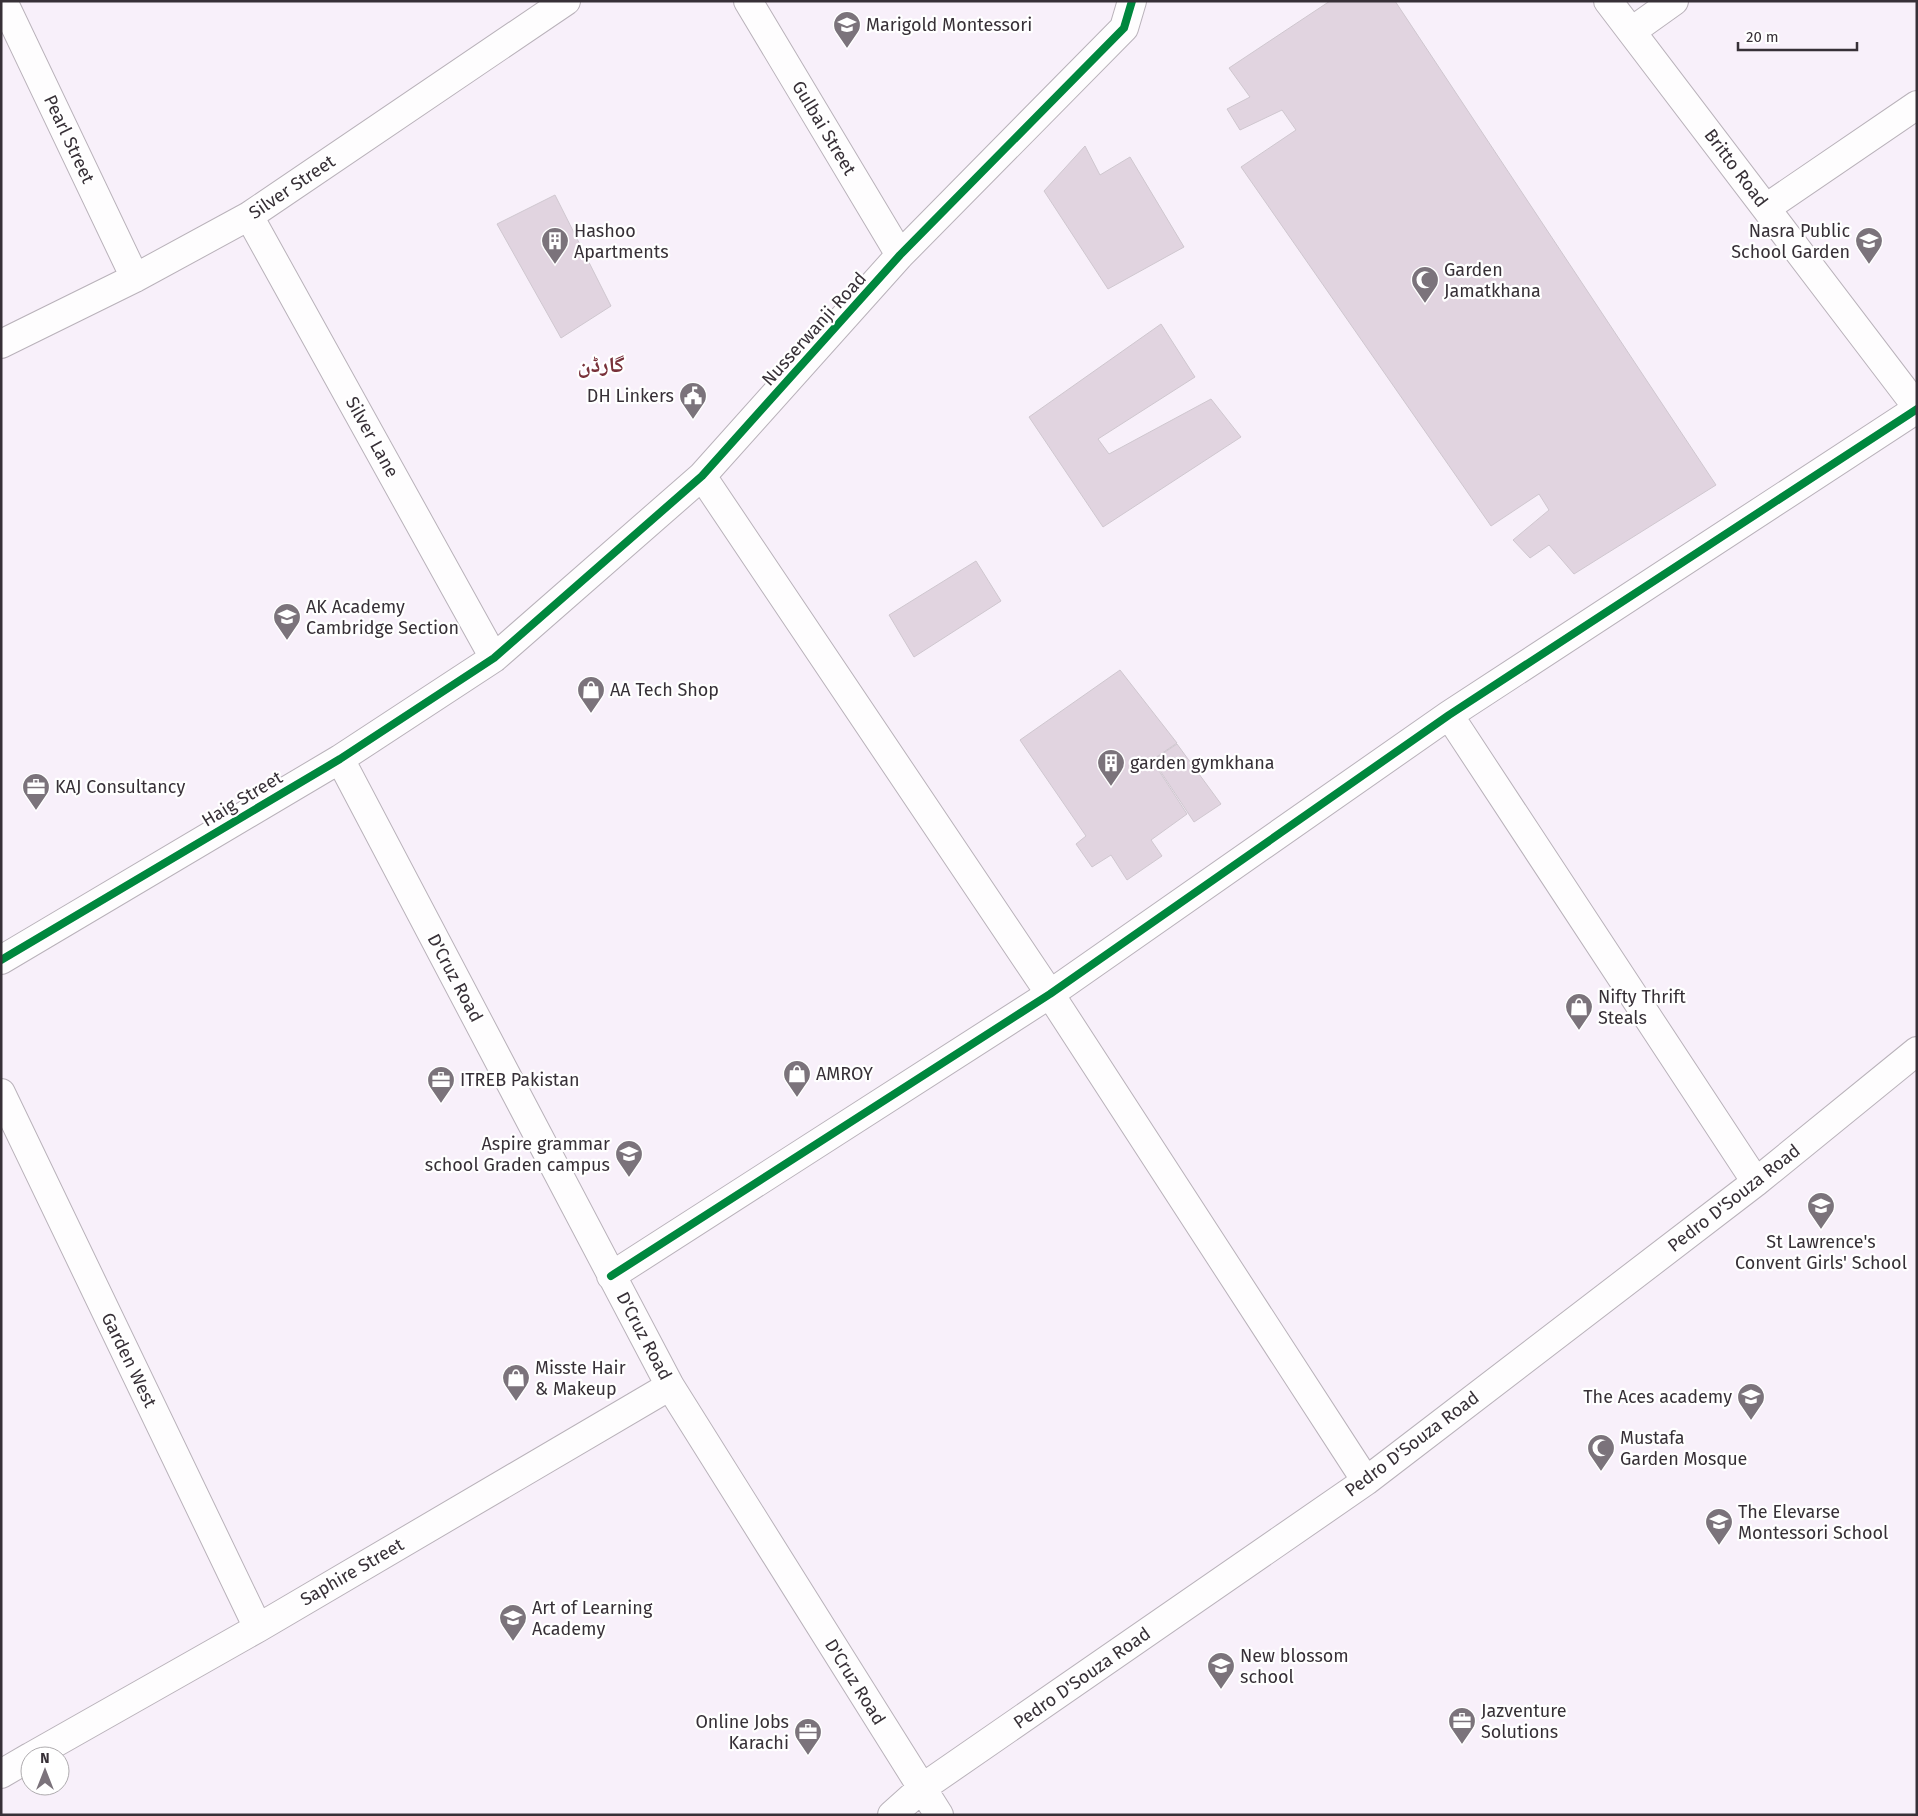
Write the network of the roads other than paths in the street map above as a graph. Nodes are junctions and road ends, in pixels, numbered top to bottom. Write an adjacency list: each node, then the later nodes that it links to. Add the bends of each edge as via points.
1 (3, 1): 12 (street, Pearl Street)
2 (566, 1): 10 (street, Silver Street)
3 (748, 1): 11 (street, Gulbai Street)
4 (1132, 1): 11 (street, Nusserwanji Road, via 1124,28)
5 (1608, 1): 7 (street, Britto Road)
6 (1674, 1): 7 (street)
7 (1632, 31): 9 (street, Britto Road)
8 (1917, 105): 9 (street)
9 (1766, 208): 14 (street, Britto Road)
10 (249, 216): 12 (street, Silver Street); 16 (street, Silver Lane)
11 (900, 255): 15 (street, Nusserwanji Road)
12 (135, 278): 13 (street, Silver Street)
13 (1, 344)
14 (1917, 408): 17 (street)
15 (702, 476): 16 (street, Nusserwanji Road); 20 (street)
16 (494, 658): 18 (street, Haig Street)
17 (1449, 716): 20 (street); 23 (street)
18 (340, 759): 19 (street, Haig Street); 24 (street, D'Cruz Road)
19 (1, 960)
20 (1050, 994): 24 (street); 26 (street)
21 (1917, 1052): 23 (street, Pedro D'Souza Road)
22 (1, 1093): 27 (street, Garden West)
23 (1756, 1182): 26 (street, Pedro D'Souza Road)
24 (611, 1276): 25 (street, D'Cruz Road)
25 (670, 1386): 27 (street, Saphire Street); 31 (street, D'Cruz Road)
26 (1366, 1481): 31 (street, Pedro D'Souza Road)
27 (258, 1628): 28 (street, Saphire Street)
28 (50, 1746)
29 (20, 1763): 30 (street, Saphire Street)
30 (1, 1774)
31 (922, 1788): 32 (street, Pedro D'Souza Road); 33 (street, D'Cruz Road)
32 (892, 1815)
33 (939, 1815)

